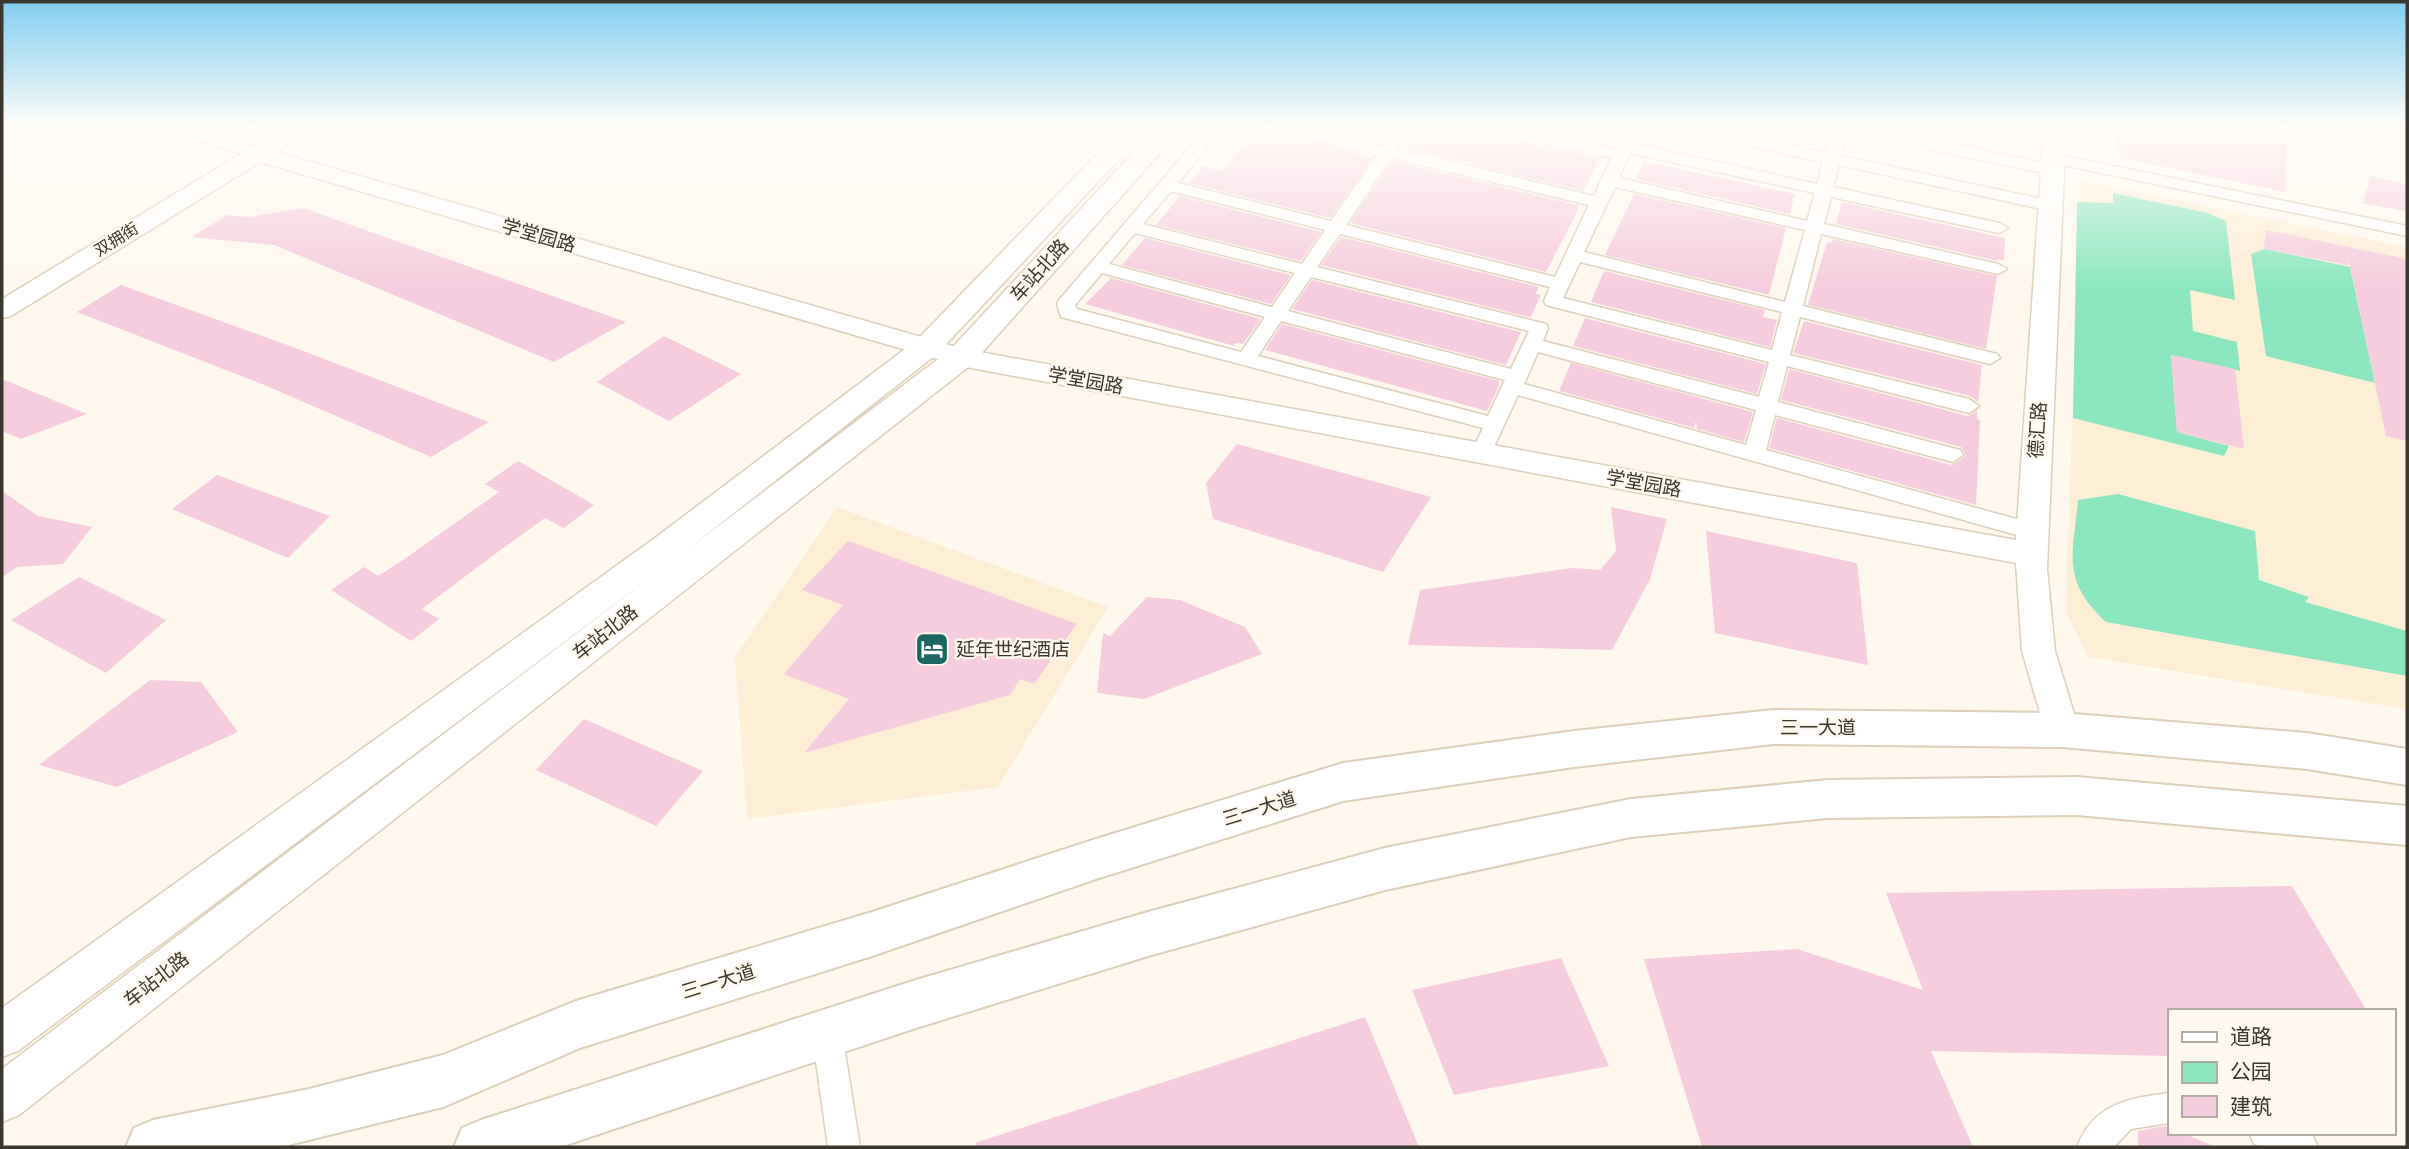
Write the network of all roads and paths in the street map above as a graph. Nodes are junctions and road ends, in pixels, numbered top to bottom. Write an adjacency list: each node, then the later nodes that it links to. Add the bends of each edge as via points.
1 (212, 180): 29 (street, 双拥街)
2 (347, 180): 32 (street, 学堂园路)
3 (1092, 180): 32 (main road, 车站北路)
4 (1118, 180): 32 (main road, 车站北路)
5 (1172, 180): 14 (street)
6 (1368, 180): 19 (street)
7 (1504, 180): 16 (street)
8 (1771, 180): 15 (street)
9 (1827, 180): 15 (street)
10 (1928, 180): 17 (street)
11 (2053, 180): 17 (street, 德汇路)
12 (2132, 180): 22 (street)
13 (1609, 181): 16 (street); 20 (street)
14 (1167, 185): 18 (street); 19 (street)
15 (1824, 190): 20 (street); 21 (street)
16 (1599, 202): 23 (street)
17 (2051, 206): 43 (street, 德汇路)
18 (1132, 226): 24 (street); 26 (street)
19 (1336, 227): 26 (street); 27 (street)
20 (1814, 228): 25 (street); 28 (street)
21 (1999, 228)
22 (2407, 231)
23 (1574, 255): 27 (street); 28 (street)
24 (1098, 267): 30 (street); 39 (street, via 1066,304 1068,313)
25 (1998, 269)
26 (1307, 270): 30 (street); 31 (street)
27 (1557, 292): 31 (street); 34 (street)
28 (1793, 309): 34 (street); 35 (street)
29 (2, 310)
30 (1277, 314): 33 (street); 36 (street)
31 (1536, 336): 36 (street); 37 (street)
32 (944, 352): 40 (street, 学堂园路); 48 (main road, 车站北路, via 667,547); 49 (main road, 车站北路)
33 (1249, 355)
34 (1780, 358): 37 (street); 38 (street)
35 (1990, 358)
36 (1514, 382): 39 (street); 41 (street)
37 (1767, 406): 41 (street); 42 (street)
38 (1969, 406)
39 (1494, 424): 40 (street)
40 (1481, 453): 43 (street, 学堂园路)
41 (1754, 454): 43 (street)
42 (1953, 455)
43 (2030, 543): 44 (street, 德汇路, via 2042,670)
44 (2062, 730): 45 (highway, 三一大道, via 2307,751); 52 (highway, 三一大道, via 1773,727 1343,782 576,1025 443,1081)
45 (2407, 767)
46 (2407, 826): 47 (highway, via 2077,796 1828,799 1631,818 1385,869 1148,934)
47 (827, 1034): 53 (highway); 54 (street)
48 (2, 1035)
49 (2, 1098)
50 (2168, 1108): 55 (street, via 2123,1115)
51 (2270, 1135): 56 (street)
52 (153, 1147)
53 (481, 1147)
54 (844, 1147)
55 (2093, 1147)
56 (2302, 1147)

